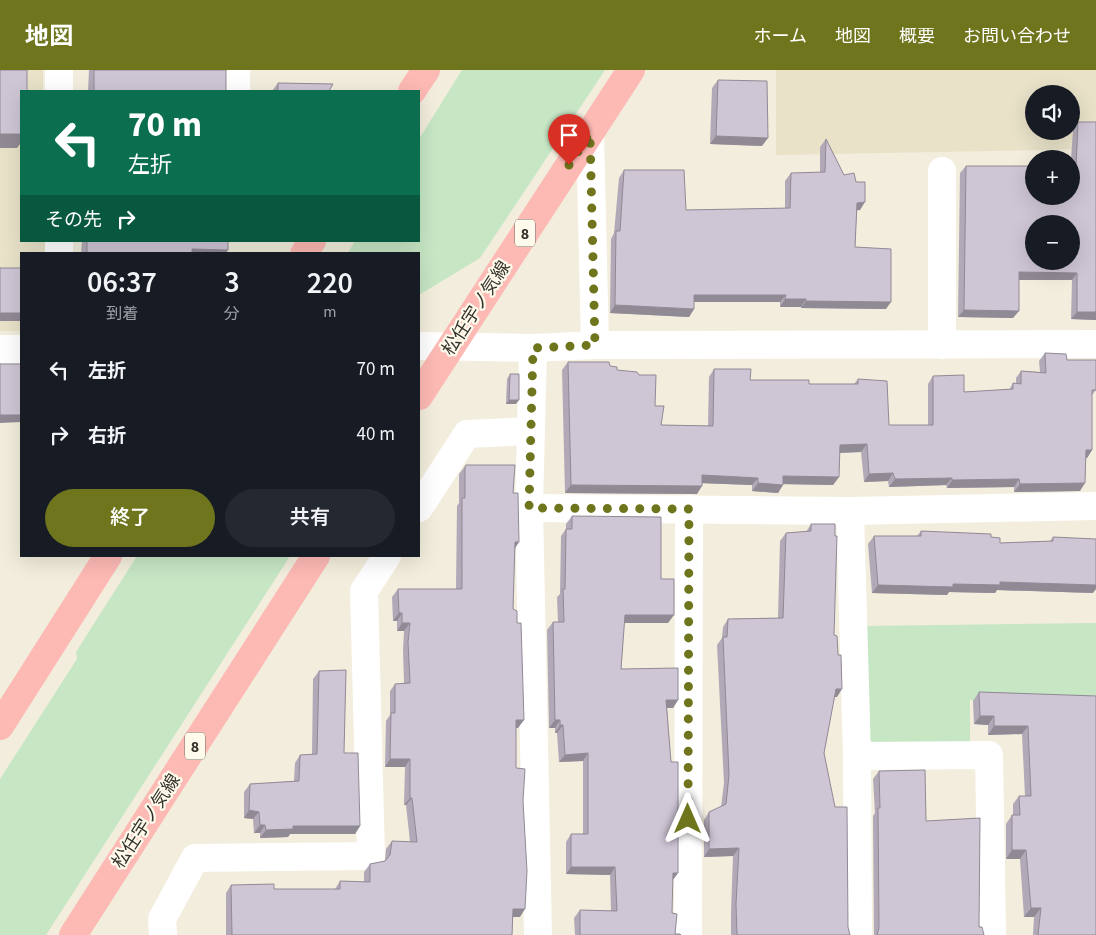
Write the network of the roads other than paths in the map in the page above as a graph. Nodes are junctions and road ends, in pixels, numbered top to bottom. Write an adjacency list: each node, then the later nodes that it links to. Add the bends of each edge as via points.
1 (58, 70): 5 (street)
2 (236, 70): 6 (street)
3 (426, 70): 7 (main road)
4 (631, 70): 8 (main road, 松任宇ノ気線 / 8)
5 (59, 90)
6 (236, 90)
7 (413, 90)
8 (590, 133): 11 (main road, 松任宇ノ気線 / 8); 12 (street)
9 (942, 171): 13 (street)
10 (1096, 344): 13 (street)
11 (451, 345): 14 (street); 15 (street); 18 (main road, 松任宇ノ気線 / 8)
12 (595, 345): 13 (street); 15 (street)
13 (942, 345)
14 (420, 346)
15 (533, 348): 19 (street)
16 (0, 349): 17 (street)
17 (20, 349)
18 (420, 394)
19 (531, 431): 20 (street, via 467,434); 22 (street)
20 (420, 506)
21 (1096, 506): 24 (street)
22 (529, 508): 23 (street); 32 (street)
23 (689, 509): 24 (street); 33 (street)
24 (850, 511): 29 (street)
25 (107, 557): 28 (main road)
26 (315, 557): 30 (main road, 松任宇ノ気線 / 8)
27 (386, 557): 31 (street, via 364,591 371,856 195,858 162,919)
28 (0, 726)
29 (857, 756): 34 (street); 35 (street, via 988,755)
30 (73, 935)
31 (163, 935)
32 (538, 935)
33 (688, 935)
34 (858, 935)
35 (992, 935)

